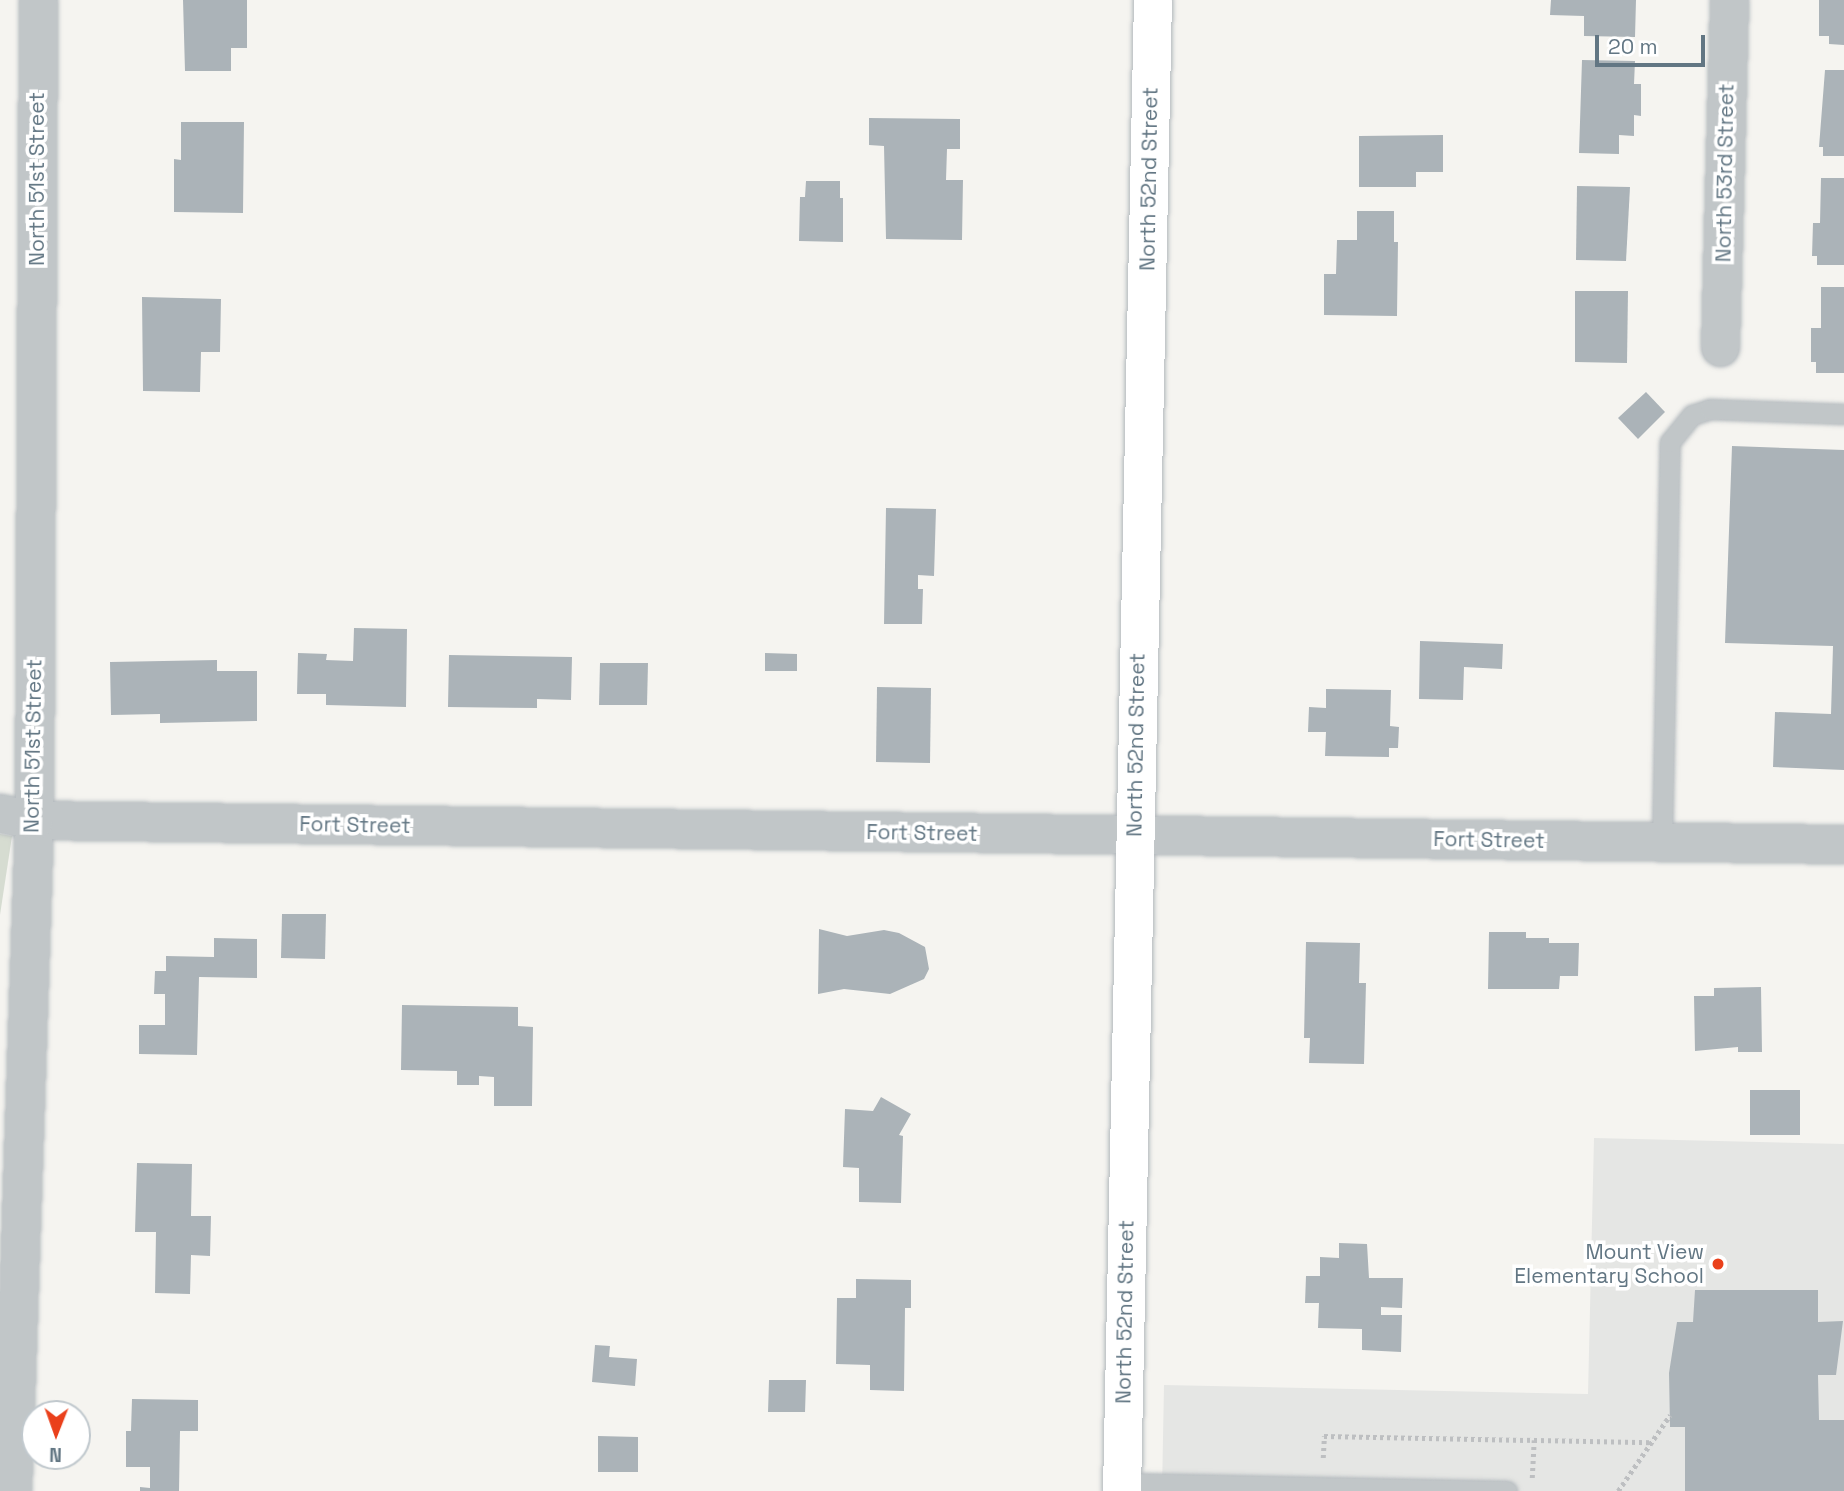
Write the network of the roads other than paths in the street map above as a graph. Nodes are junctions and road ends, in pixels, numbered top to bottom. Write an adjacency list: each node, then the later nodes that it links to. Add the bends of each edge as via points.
1 (38, 0): 6 (street, North 51st Street)
2 (1153, 0): 7 (main road, North 52nd Street)
3 (1729, 0): 4 (street, North 53rd Street)
4 (1720, 347)
5 (1844, 414): 8 (lane, via 1710,409 1692,415 1670,442)
6 (17, 817): 7 (street, Fort Street); 10 (street, North 51st Street)
7 (1134, 836): 8 (street, Fort Street); 12 (main road, North 52nd Street)
8 (1662, 842): 9 (street, Fort Street)
9 (1844, 844)
10 (27, 939): 11 (street); 14 (street, North 51st Street)
11 (0, 965)
12 (1122, 1487): 13 (lane)
13 (1420, 1490): 15 (lane)
14 (12, 1491)
15 (1507, 1491)

